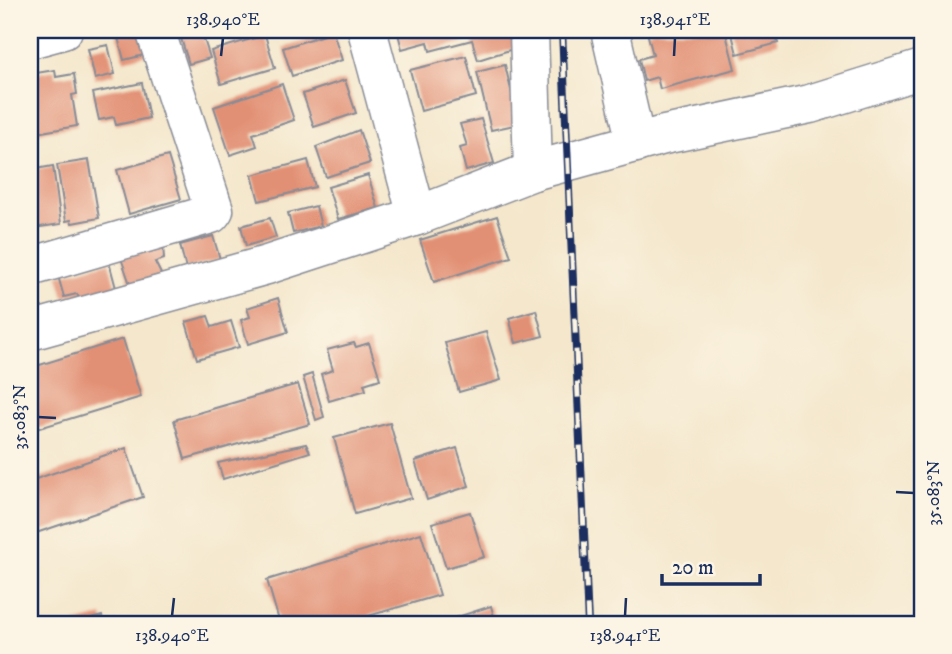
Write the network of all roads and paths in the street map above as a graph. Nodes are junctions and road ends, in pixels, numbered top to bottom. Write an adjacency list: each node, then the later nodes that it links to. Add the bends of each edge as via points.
1 (63, 30): 6 (street)
2 (155, 30): 11 (street, via 215,210)
3 (367, 30): 10 (street)
4 (529, 30): 9 (street)
5 (610, 30): 8 (street)
6 (30, 39)
7 (922, 69): 8 (street, via 810,104)
8 (636, 143): 9 (street)
9 (533, 171): 10 (street)
10 (417, 216): 12 (street, via 254,269)
11 (30, 267)
12 (30, 331)

